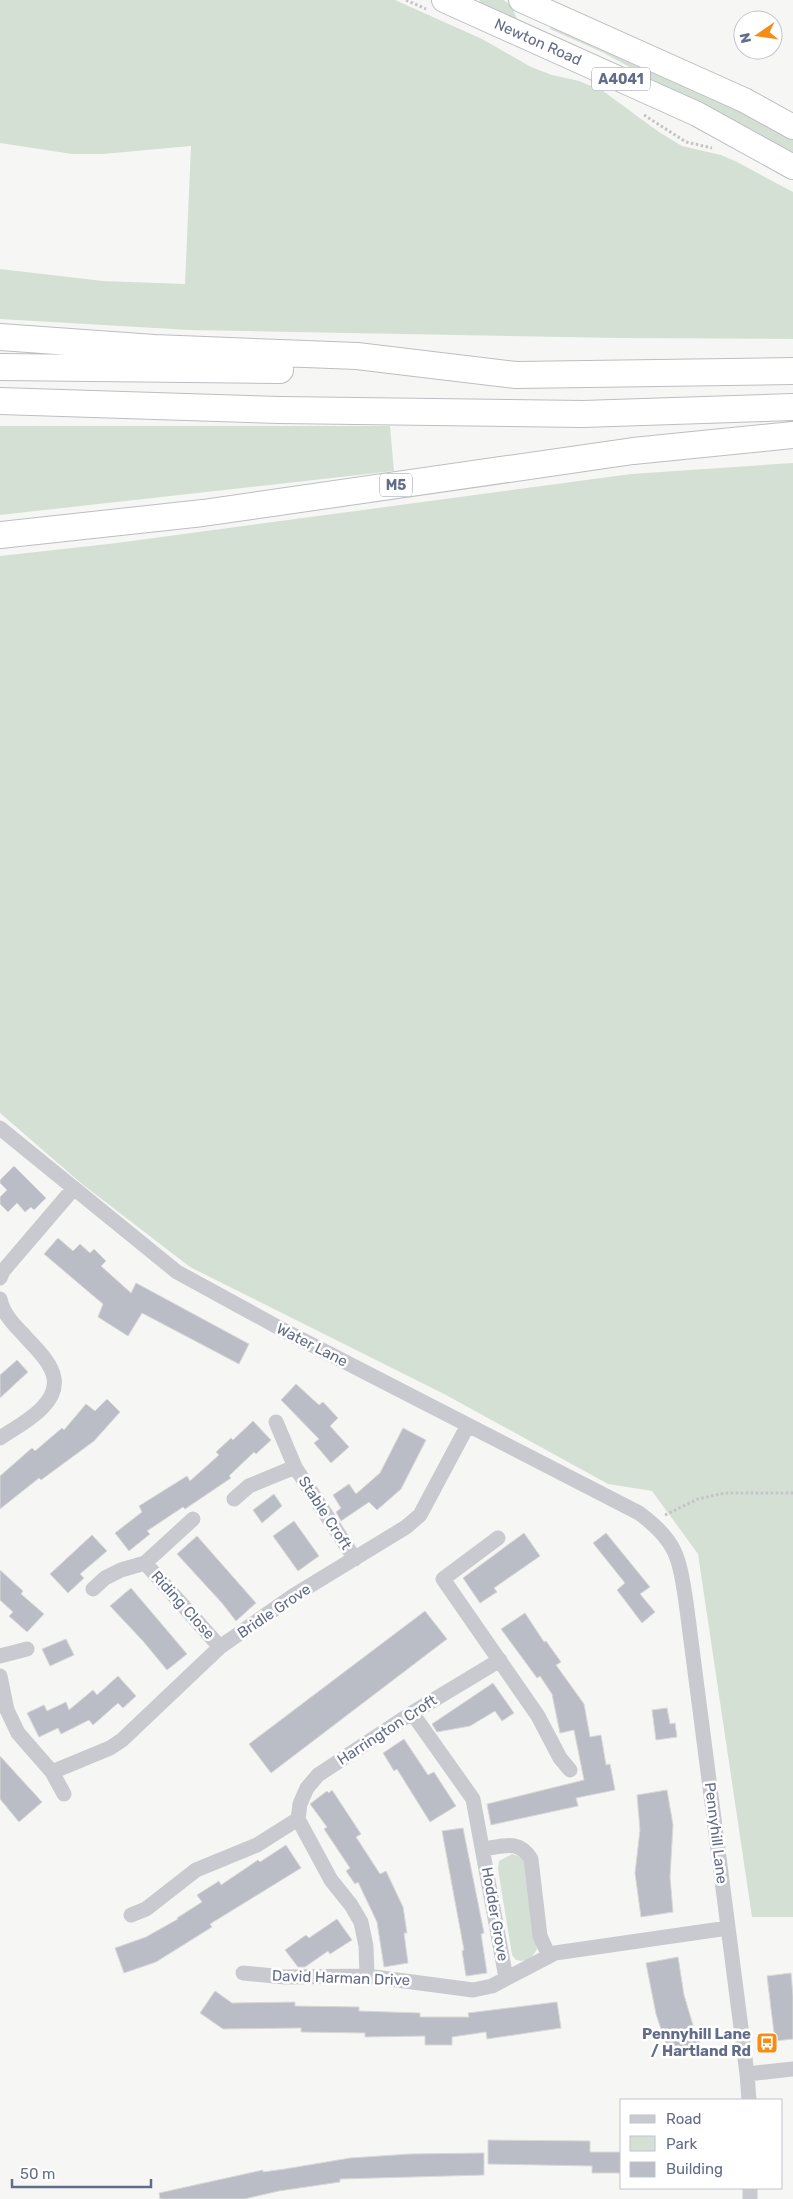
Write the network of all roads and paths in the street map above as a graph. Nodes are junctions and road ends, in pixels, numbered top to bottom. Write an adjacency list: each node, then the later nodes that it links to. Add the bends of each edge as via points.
1 (444, 0): 3 (highway, Newton Road / A4041)
2 (520, 0): 3 (highway, via 525,16 533,24 640,76); 4 (highway, Newton Road / A4041, via 744,100)
3 (697, 114): 5 (highway, Newton Road / A4041)
4 (793, 127)
5 (793, 167)
6 (0, 337): 9 (highway, via 154,348 357,356)
7 (0, 367): 9 (highway)
8 (793, 371): 9 (highway, via 516,375)
9 (489, 372)
10 (0, 401): 11 (highway, via 280,410 583,414)
11 (793, 407)
12 (793, 435): 13 (highway, M5, via 633,451 203,512)
13 (0, 535)
14 (0, 1128): 15 (street, Water Lane)
15 (74, 1188): 16 (street); 19 (street, Water Lane, via 177,1272)
16 (0, 1278)
17 (0, 1298): 20 (street, via 10,1320 47,1362 54,1378 51,1397 38,1412)
18 (276, 1422): 21 (street, Stable Croft)
19 (468, 1425): 25 (street, Water Lane); 27 (street, Bridle Grove, via 420,1515 406,1528)
20 (0, 1438)
21 (295, 1467): 23 (street, Stable Croft, via 250,1486); 27 (street, Stable Croft)
22 (793, 1493): 25 (path, via 725,1493 698,1499)
23 (234, 1499)
24 (193, 1520): 28 (street, Riding Close)
25 (651, 1522): 29 (street, Water Lane, via 668,1538)
26 (498, 1538): 34 (street, via 443,1578)
27 (355, 1559): 31 (street, Bridle Grove, via 293,1596)
28 (145, 1562): 30 (street, Riding Close, via 105,1578); 31 (street, Riding Close)
29 (680, 1567): 43 (street, Pennyhill Lane)
30 (93, 1589)
31 (220, 1647): 38 (street, Bridle Grove, via 122,1740)
32 (27, 1649): 33 (street)
33 (0, 1656)
34 (500, 1660): 36 (street, Harrington Croft); 37 (street)
35 (0, 1676): 38 (street, via 6,1710 18,1733)
36 (412, 1713): 40 (street, Harrington Croft, via 318,1775 306,1788); 41 (street, Hodder Grove, via 473,1799)
37 (570, 1770)
38 (52, 1772): 39 (street)
39 (64, 1794)
40 (298, 1819): 42 (street, via 256,1845 196,1870 146,1909); 46 (street, via 331,1880 361,1922)
41 (484, 1850): 44 (street, Hodder Grove, via 512,1845 525,1850 531,1859 540,1936); 47 (street, Hodder Grove)
42 (131, 1915)
43 (728, 1928): 44 (street, David Harman Drive); 49 (street, Pennyhill Lane)
44 (549, 1956): 47 (street, David Harman Drive)
45 (243, 1973): 46 (street, David Harman Drive, via 284,1977)
46 (367, 1976): 47 (street, David Harman Drive, via 473,1990 492,1986)
47 (506, 1978)
48 (793, 2069): 49 (street)
49 (747, 2074): 50 (street, Pennyhill Lane)
50 (749, 2099)

